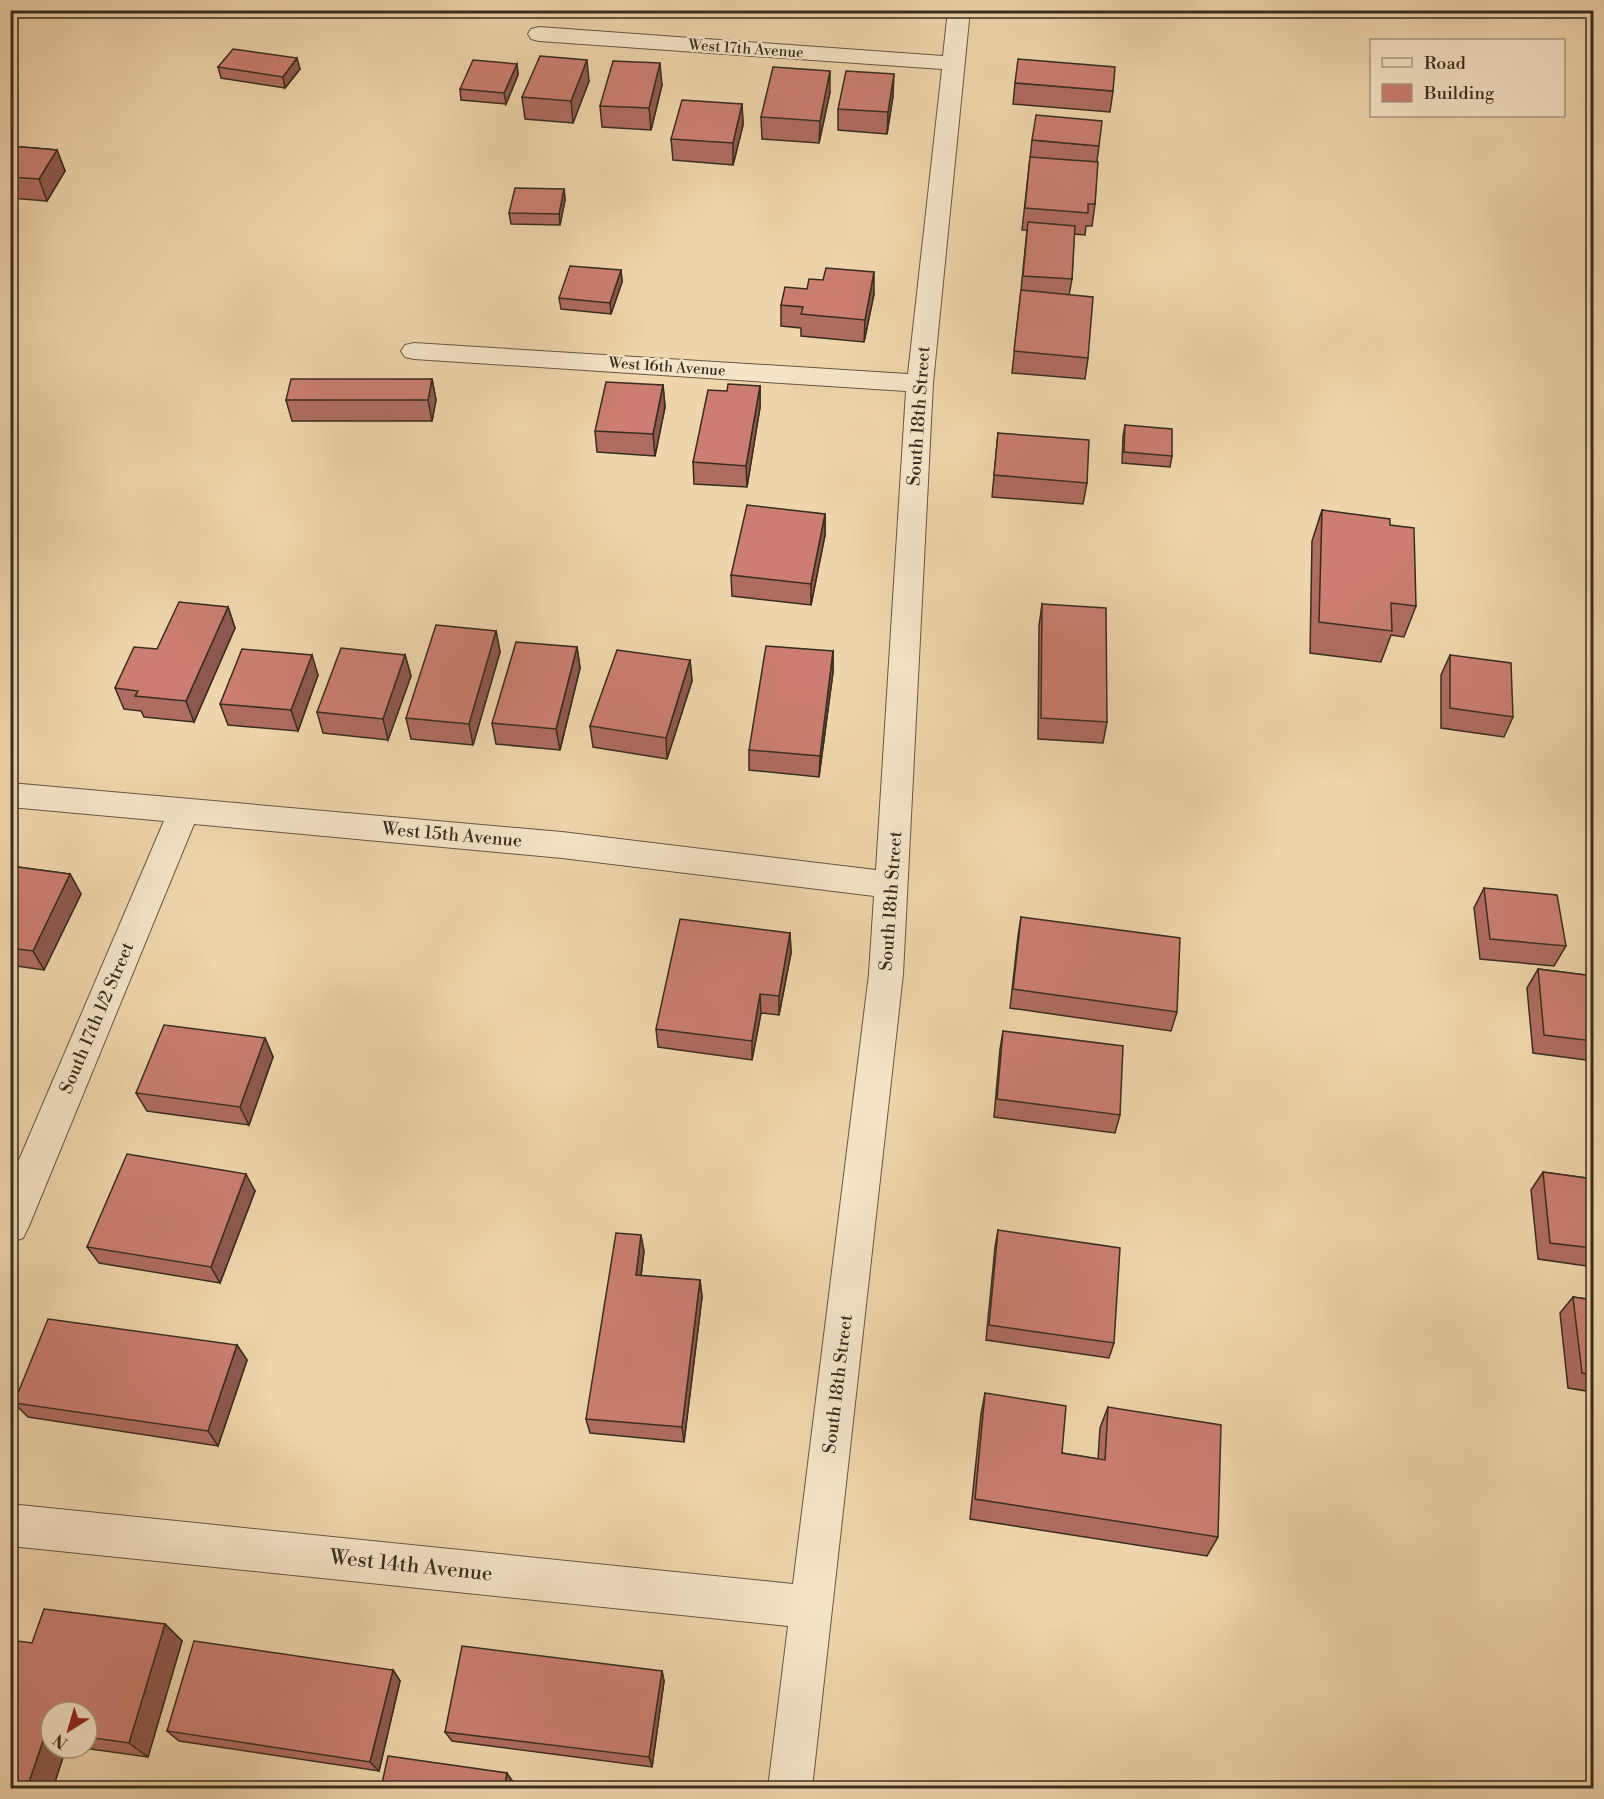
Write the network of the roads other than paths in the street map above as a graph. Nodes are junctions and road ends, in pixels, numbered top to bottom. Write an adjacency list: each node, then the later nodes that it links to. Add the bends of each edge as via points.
1 (959, 10): 3 (street, South 18th Street)
2 (539, 34): 3 (street, West 17th Avenue)
3 (954, 63): 5 (street, South 18th Street)
4 (414, 351): 5 (street, West 16th Avenue)
5 (920, 383): 8 (street, South 18th Street)
6 (10, 795): 7 (street, West 15th Avenue)
7 (184, 811): 8 (street, West 15th Avenue, via 562,845); 9 (street, South 17th 1/2 Street)
8 (892, 885): 11 (street, South 18th Street, via 886,974)
9 (10, 1226)
10 (10, 1525): 11 (street, West 14th Avenue)
11 (812, 1607): 12 (street, South 18th Street)
12 (790, 1788)

